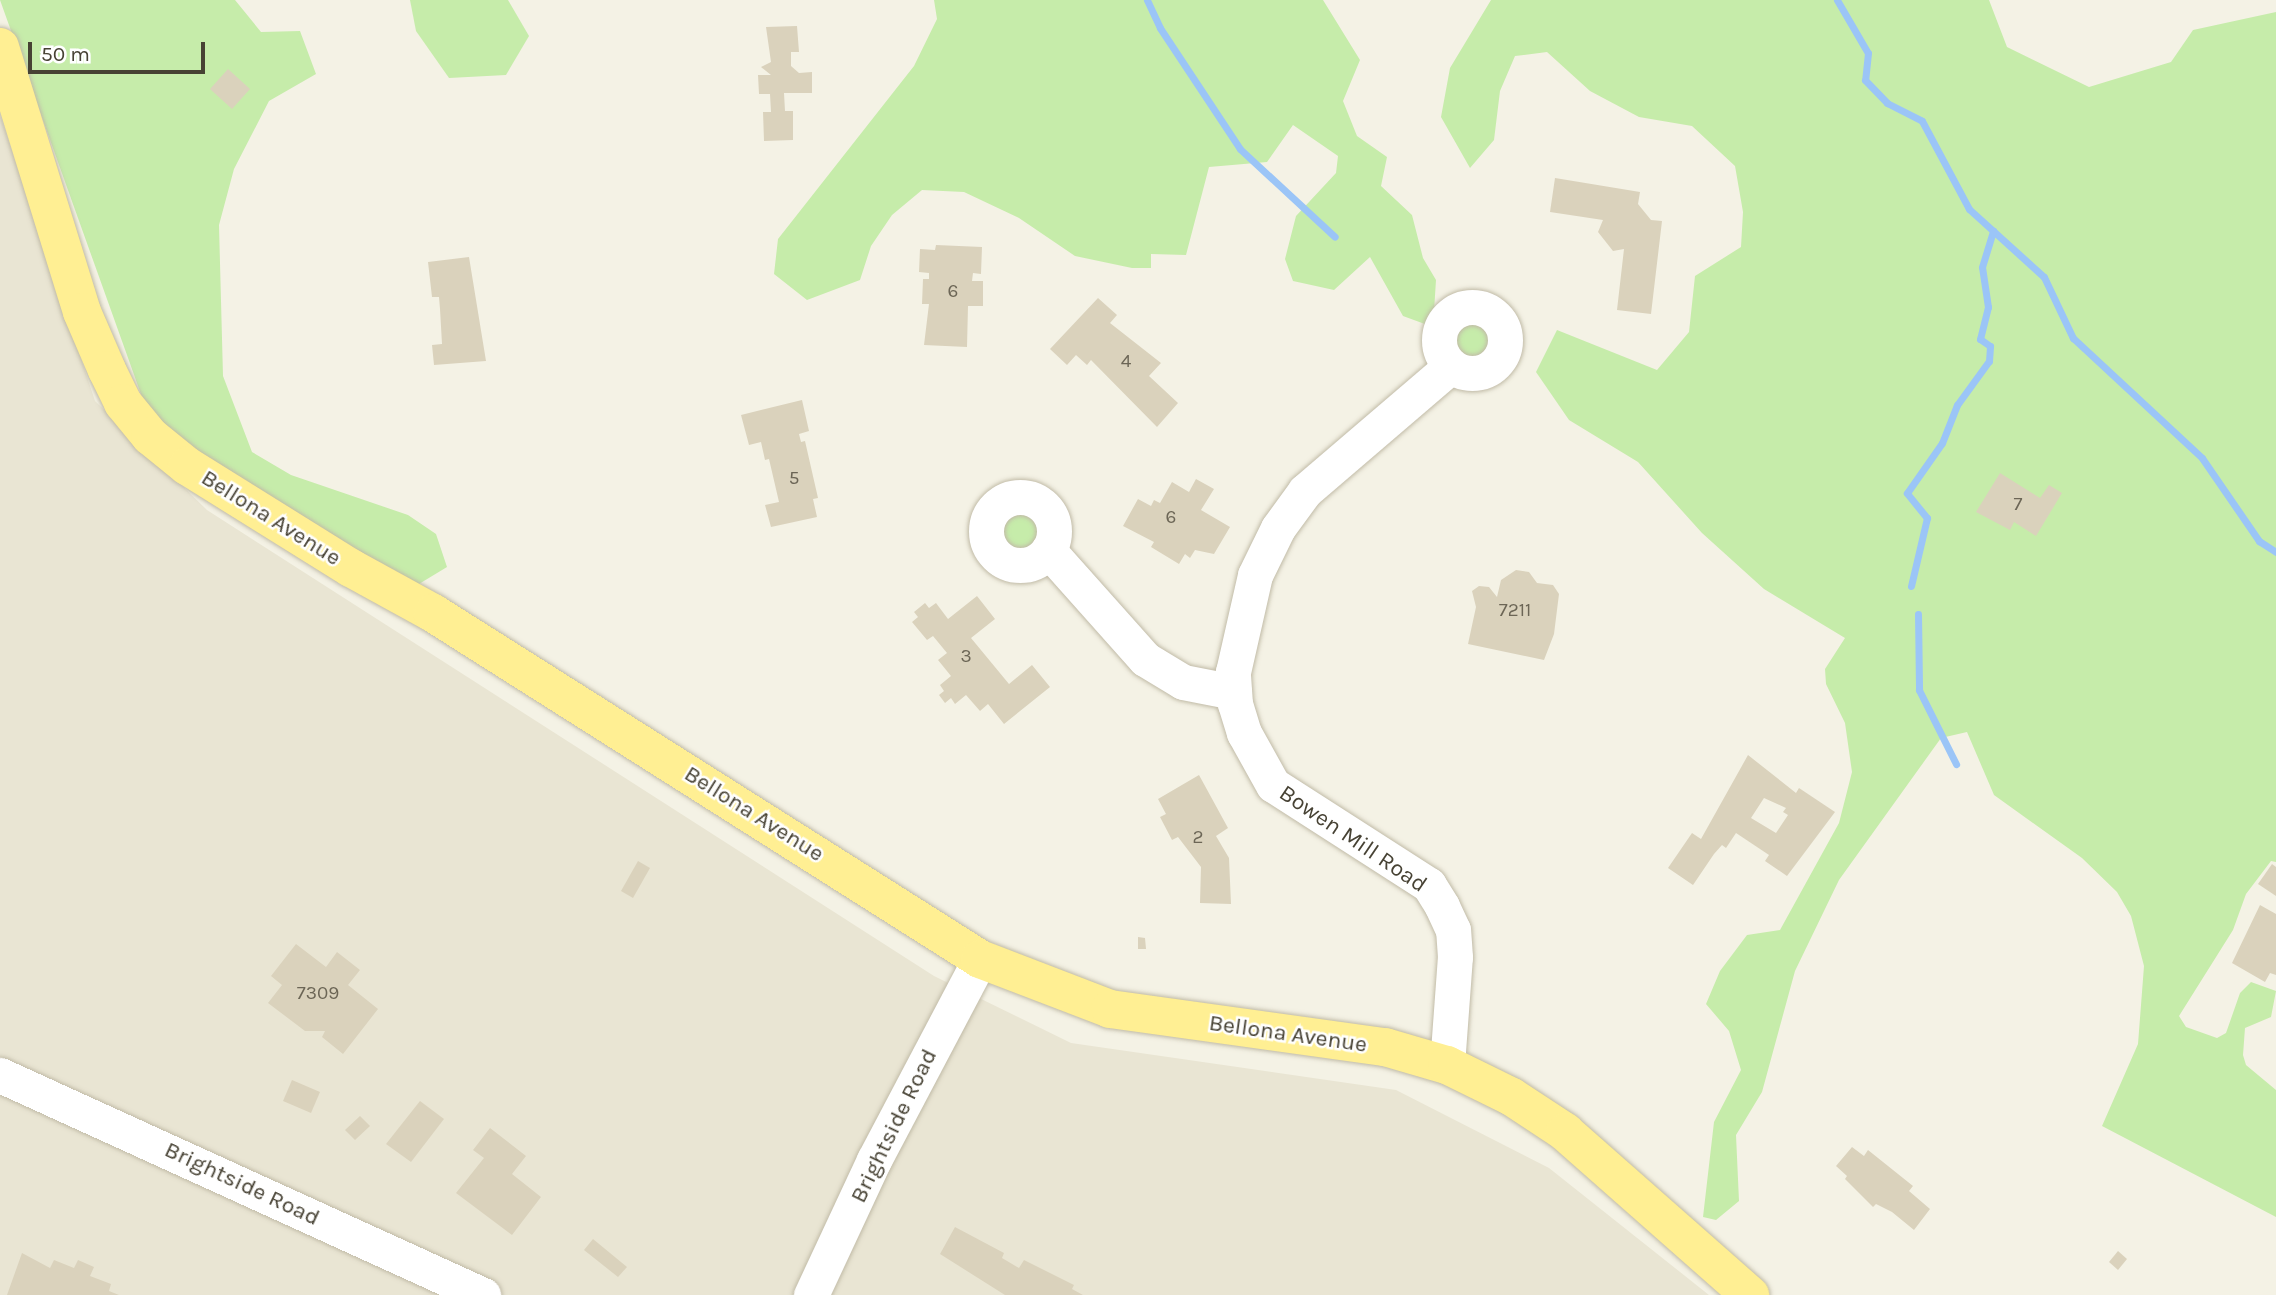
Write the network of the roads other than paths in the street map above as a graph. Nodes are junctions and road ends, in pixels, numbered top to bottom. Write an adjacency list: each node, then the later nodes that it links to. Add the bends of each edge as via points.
1 (0, 47): 5 (main road, Bellona Avenue, via 82,312 123,403 150,436 187,466 351,568 433,612)
2 (1451, 366): 4 (street, Bowen Mill Road, via 1305,491 1278,528 1255,575 1241,625)
3 (1048, 550): 4 (street, via 1145,659 1183,682)
4 (1234, 692): 6 (street, Bowen Mill Road, via 1244,733 1273,785 1429,885 1442,906 1453,930 1455,957)
5 (980, 959): 6 (main road, Bellona Avenue, via 1110,1009 1385,1047); 8 (street, Brightside Road, via 874,1160)
6 (1447, 1065): 10 (main road, Bellona Avenue, via 1512,1097 1564,1132)
7 (0, 1075): 9 (street, Brightside Road)
8 (817, 1290)
9 (483, 1295)
10 (1750, 1295)

